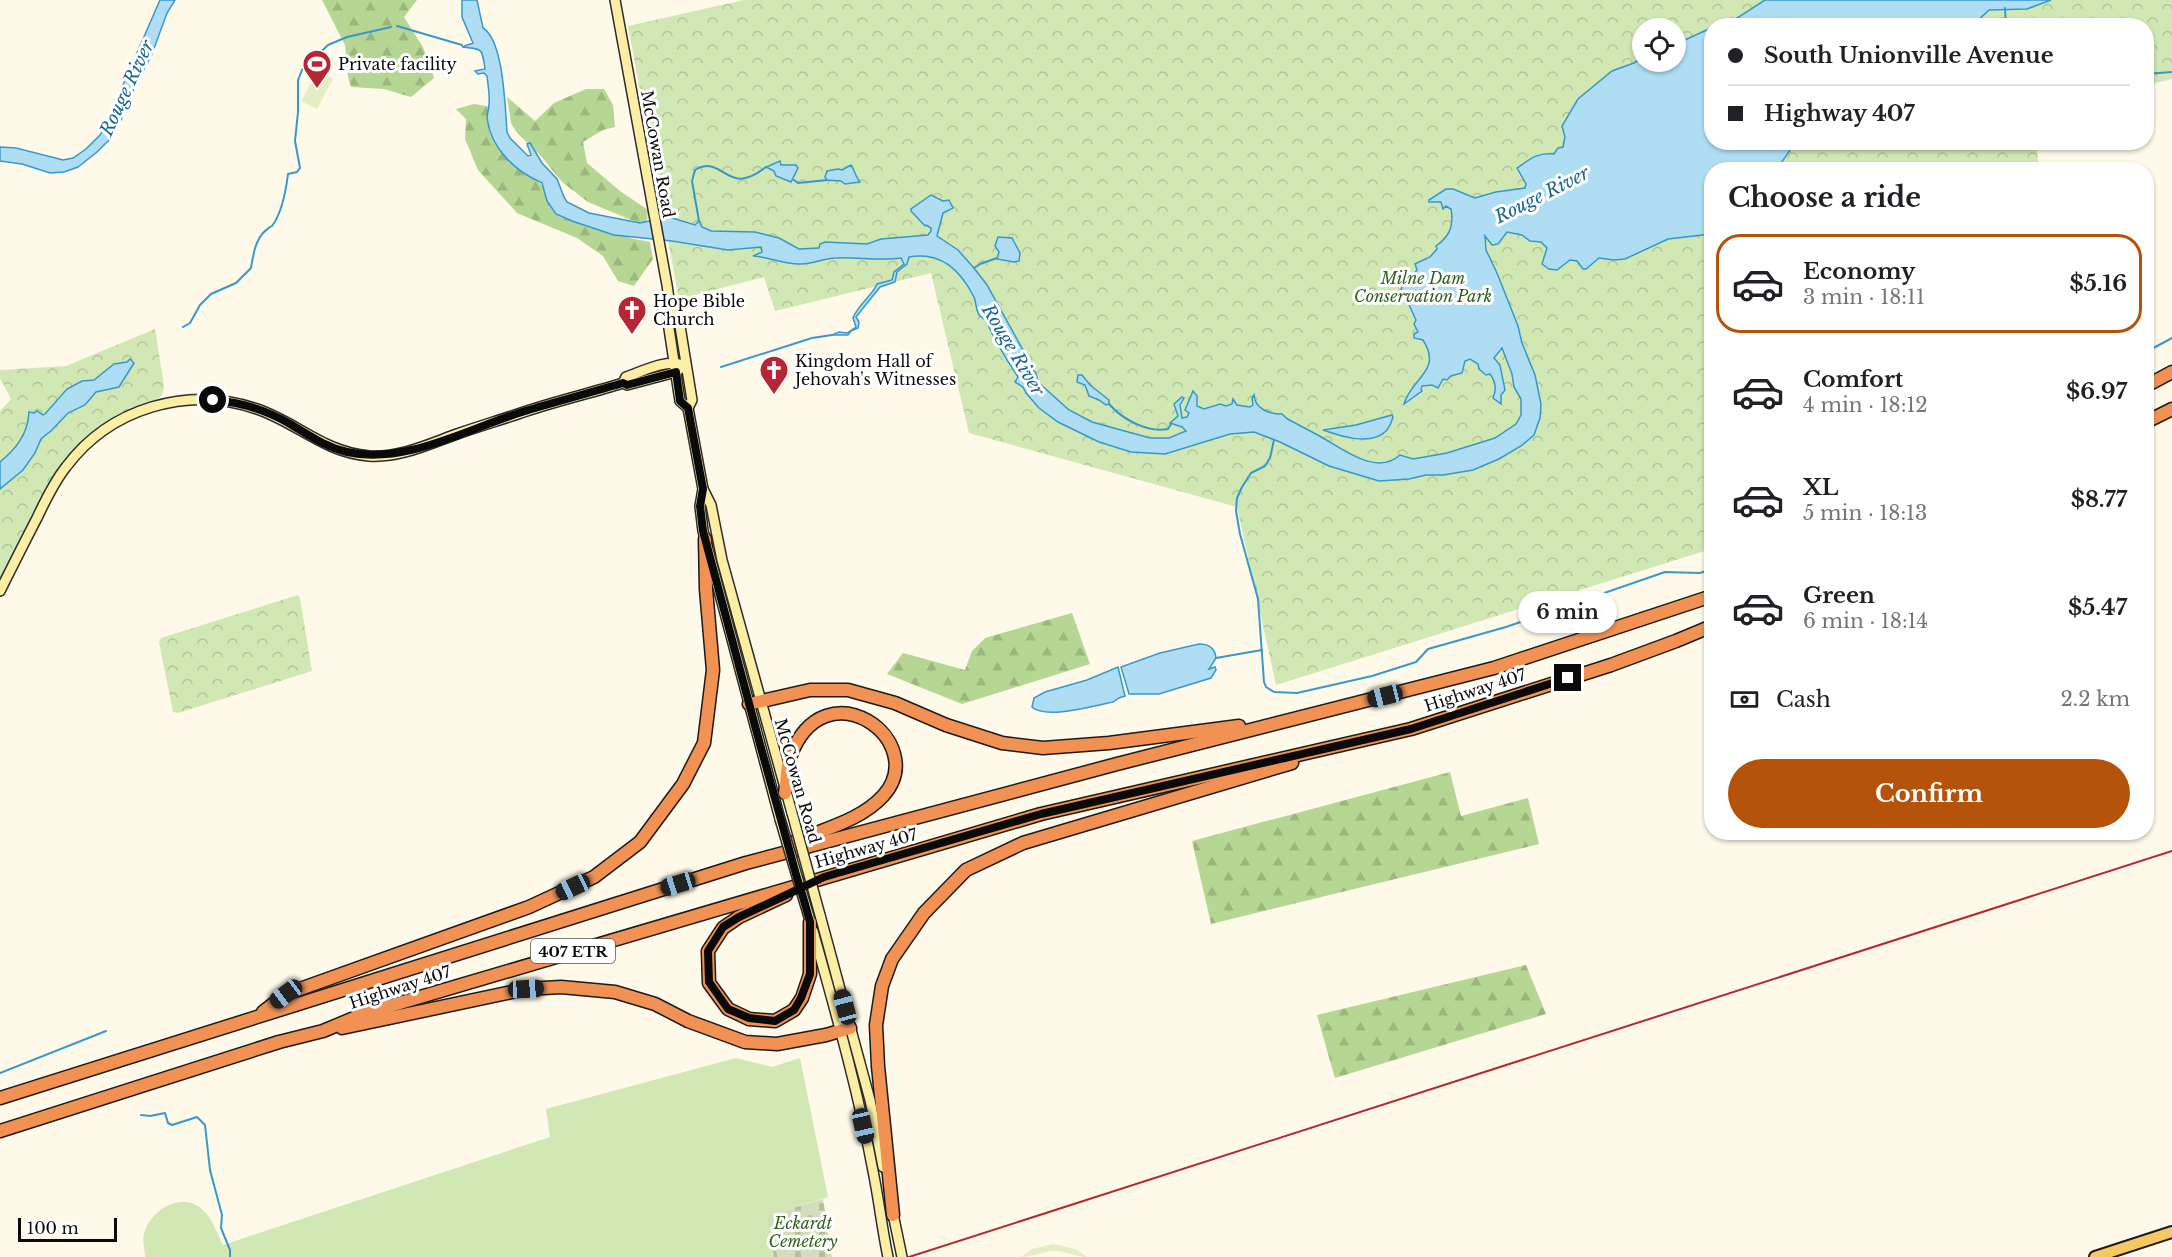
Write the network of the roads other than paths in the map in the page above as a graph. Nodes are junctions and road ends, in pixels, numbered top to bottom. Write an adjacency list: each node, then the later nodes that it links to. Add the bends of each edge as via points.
1 (615, 0): 2 (main road, McCowan Road)
2 (671, 313): 3 (main road, McCowan Road, via 679,320); 4 (main road, McCowan Road, via 668,322)
3 (685, 365): 4 (main road); 7 (main road, McCowan Road, via 692,400)
4 (675, 367): 7 (main road, McCowan Road, via 680,401); 12 (main road, via 626,376 623,383 521,412 412,450 381,455 330,446 274,415 231,402 178,400 140,410 98,435 66,467)
5 (2172, 372): 6 (highway)
6 (2154, 382)
7 (688, 408): 10 (main road, McCowan Road)
8 (2172, 409): 9 (highway)
9 (2154, 418)
10 (703, 489): 11 (main road, McCowan Road, via 700,506); 15 (main road, McCowan Road, via 711,505)
11 (705, 539): 15 (main road, McCowan Road); 22 (highway, via 713,670 704,743 683,784 640,842 594,877 529,907 286,994)
12 (0, 591)
13 (1704, 599): 16 (highway, Highway 407 / 407 ETR, via 1494,669)
14 (1704, 629): 17 (highway, Highway 407 / 407 ETR)
15 (755, 703): 16 (highway, via 810,690 848,690 1002,743 1043,748); 18 (main road, McCowan Road); 21 (main road, McCowan Road, bridge, via 780,819)
16 (1297, 718): 19 (highway, Highway 407 / 407 ETR)
17 (1411, 729): 20 (highway, Highway 407 / 407 ETR, via 1041,814); 27 (highway, via 1023,843 966,870 924,913 892,959 882,986 876,1049)
18 (785, 793): 19 (highway, via 789,759 798,740 818,719 838,712 862,717 890,742 895,759 893,779 884,795 864,812); 21 (main road, McCowan Road, bridge)
19 (762, 858): 22 (highway, Highway 407 / 407 ETR)
20 (824, 877): 21 (highway, via 723,927 708,951 709,982 728,1009 749,1018 775,1021 794,1010 810,974); 24 (highway, Highway 407 / 407 ETR, via 366,1013)
21 (813, 918): 23 (main road, McCowan Road)
22 (256, 1017): 25 (highway, Highway 407 / 407 ETR)
23 (846, 1029): 24 (highway, via 777,1044 745,1042 688,1021 656,1004 615,992 561,987 526,989 369,1024); 27 (main road, McCowan Road, via 870,1100); 29 (main road, McCowan Road)
24 (323, 1030): 26 (highway, Highway 407 / 407 ETR)
25 (0, 1098)
26 (0, 1131)
27 (893, 1215): 30 (main road, McCowan Road)
28 (2172, 1232): 31 (main road)
29 (888, 1257)
30 (902, 1257)
31 (2095, 1257)

